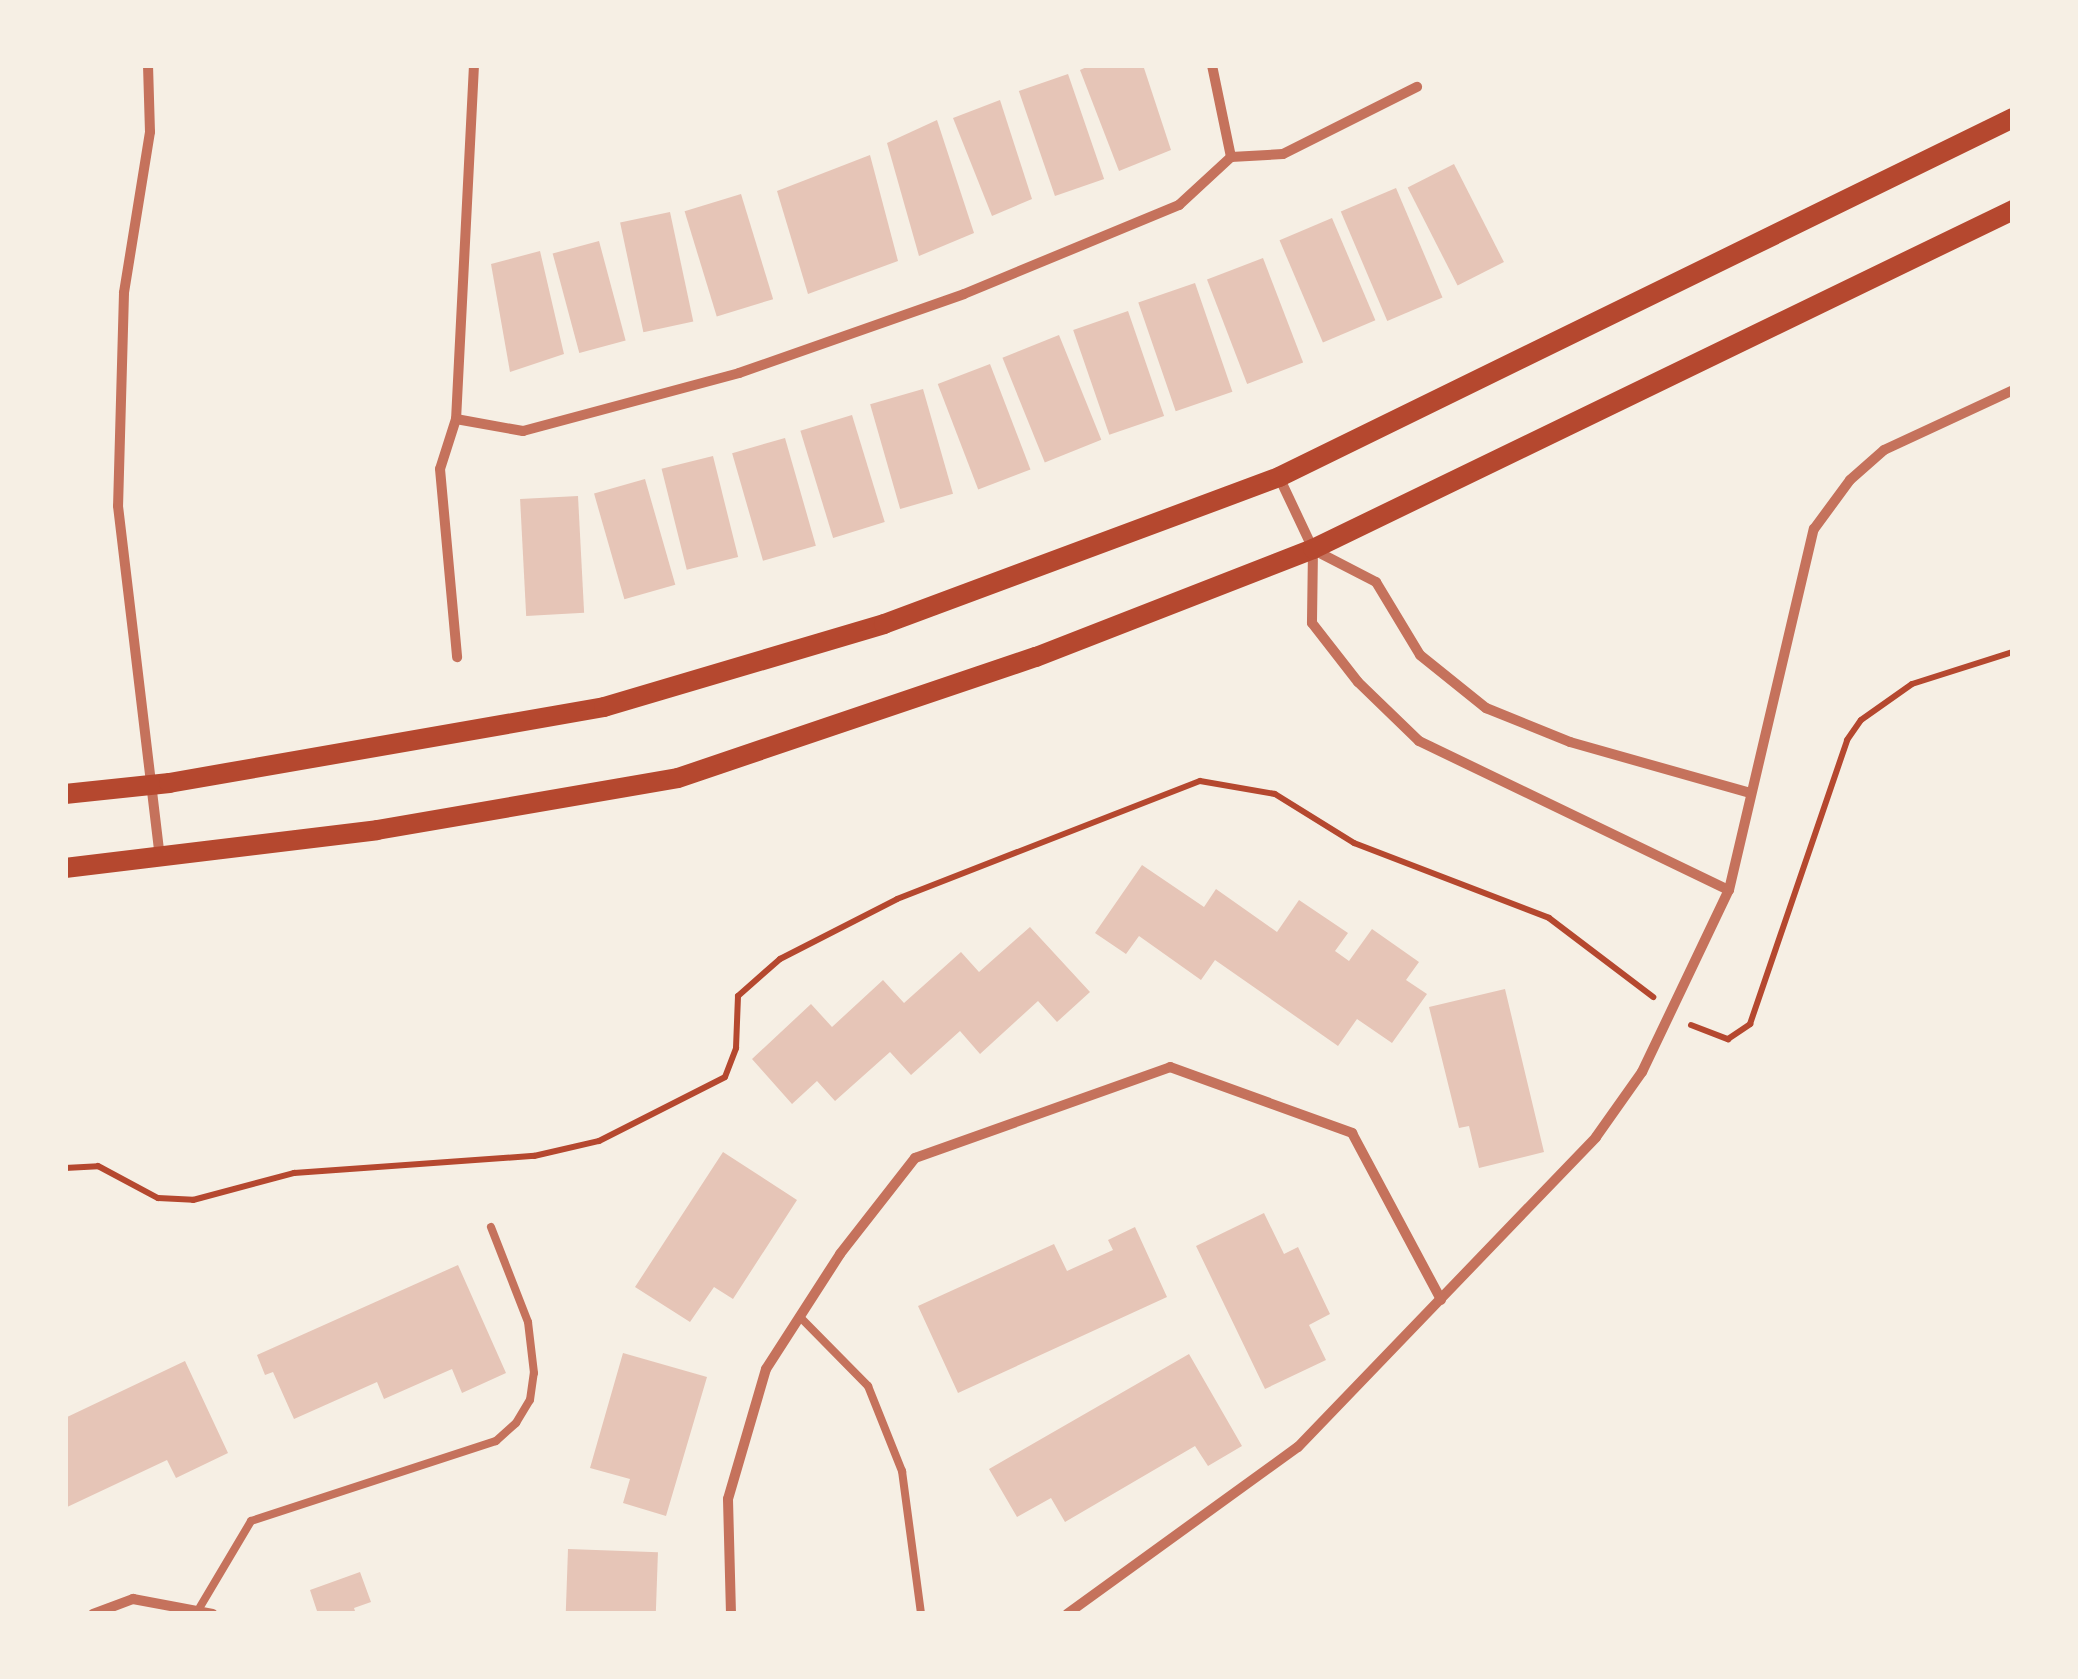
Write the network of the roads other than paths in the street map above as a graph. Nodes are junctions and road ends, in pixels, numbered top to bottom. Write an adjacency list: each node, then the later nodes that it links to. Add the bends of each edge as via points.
1 (148, 65): 13 (street, via 150,132 124,293 118,506)
2 (474, 65): 9 (street)
3 (1212, 65): 6 (street)
4 (1417, 87): 6 (street, via 1284,154)
5 (2013, 118): 10 (main road)
6 (1232, 156): 9 (street, via 1179,206 964,294 739,373 523,431)
7 (2013, 210): 11 (main road)
8 (2013, 390): 14 (street, via 1884,450 1850,480 1814,529)
9 (456, 419): 12 (street, via 440,469)
10 (1278, 477): 11 (street); 13 (main road, via 884,624 604,706)
11 (1313, 549): 14 (street, via 1376,582 1420,655 1486,708 1570,742); 16 (main road, via 1036,658 678,778 378,830); 18 (street, via 1312,622 1358,682 1419,741)
12 (458, 657)
13 (147, 786): 15 (main road); 16 (street)
14 (1750, 793): 18 (street)
15 (65, 794)
16 (160, 857): 17 (main road)
17 (65, 868)
18 (1729, 890): 20 (street, via 1674,1012 1596,1138)
19 (491, 1226): 22 (lane, via 530,1339 534,1373 516,1423 496,1440 252,1521)
20 (1442, 1300): 21 (street, via 1352,1132 1170,1067 915,1158); 27 (street, via 1298,1447)
21 (800, 1317): 25 (street, via 766,1370 728,1499); 26 (lane, via 868,1386 875,1403 902,1471)
22 (200, 1606): 23 (street, via 133,1599); 24 (street)
23 (93, 1614)
24 (213, 1614)
25 (731, 1614)
26 (921, 1614)
27 (1067, 1614)

